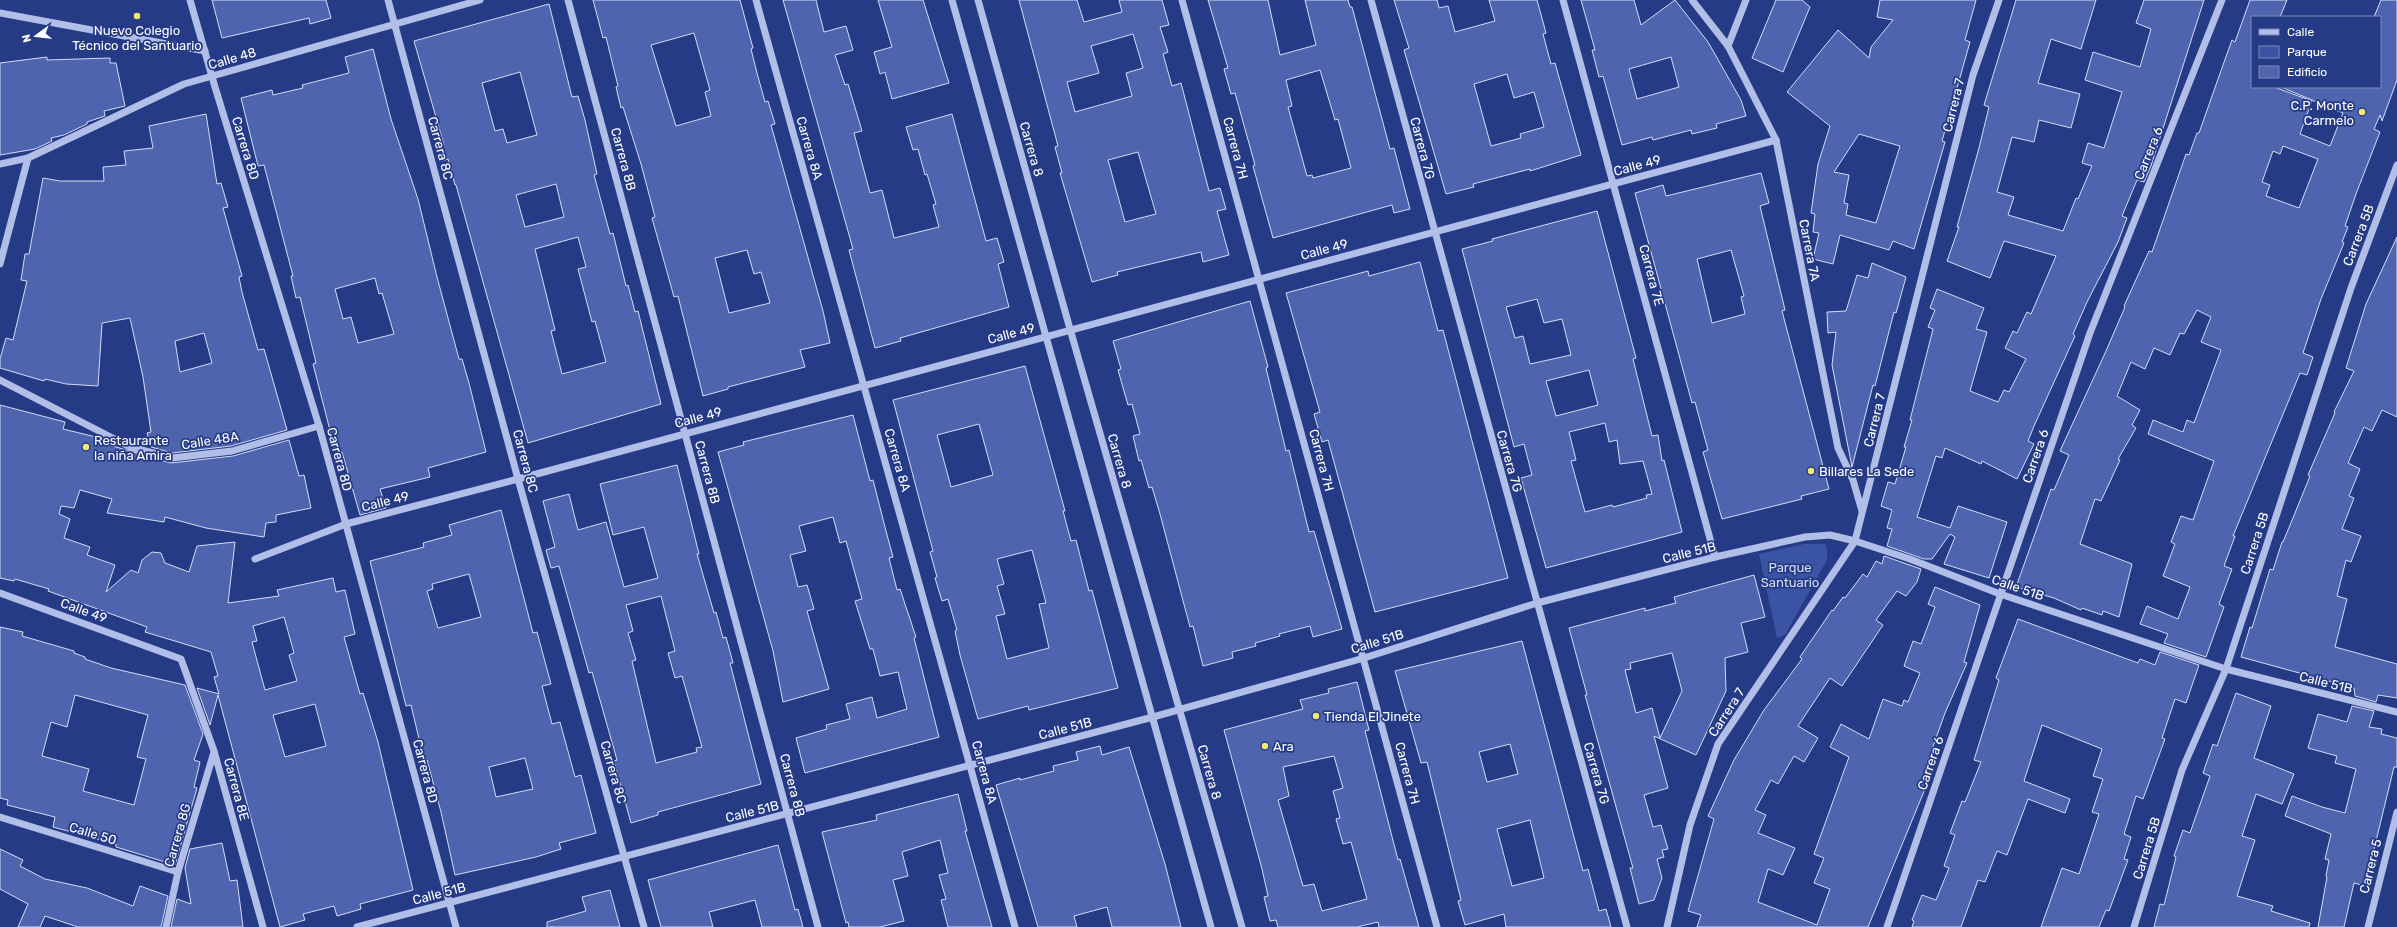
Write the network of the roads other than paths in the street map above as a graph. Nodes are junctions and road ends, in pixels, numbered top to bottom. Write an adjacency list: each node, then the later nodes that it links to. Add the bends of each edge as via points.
1 (190, 0): 18 (street, Carrera 8D)
2 (388, 0): 16 (street, Carrera 8C)
3 (480, 0): 16 (street, Calle 48)
4 (568, 0): 33 (street, Carrera 8B)
5 (756, 0): 31 (street, Carrera 8A)
6 (952, 0): 29 (street)
7 (978, 0): 28 (street, Carrera 8)
8 (1182, 0): 27 (street, Carrera 7H)
9 (1371, 0): 25 (street, Carrera 7G)
10 (1563, 0): 24 (street, Carrera 7E)
11 (1692, 0): 17 (street)
12 (1746, 0): 17 (street)
13 (1999, 0): 35 (street, Carrera 7, via 1973,75)
14 (2222, 0): 41 (street, Carrera 6, via 2090,333)
15 (0, 13): 18 (street)
16 (396, 24): 19 (street, Calle 48); 34 (street, Carrera 8C)
17 (1728, 46): 20 (street, Carrera 7A)
18 (205, 51): 19 (street, Carrera 8D)
19 (212, 76): 21 (street, Calle 48, via 184,84); 32 (street, Carrera 8D)
20 (1776, 140): 24 (street, Calle 49); 35 (street, Carrera 7A, via 1838,448 1853,480)
21 (28, 158): 22 (street, Calle 48); 26 (street)
22 (0, 164)
23 (2397, 165): 45 (street, Carrera 5B, via 2351,288)
24 (1615, 184): 25 (street, Calle 49); 38 (street, Carrera 7E)
25 (1434, 232): 27 (street, Calle 49); 42 (street, Carrera 7G)
26 (0, 264)
27 (1259, 279): 28 (street, Calle 49); 43 (street, Carrera 7H)
28 (1070, 329): 29 (street, Calle 49); 46 (street, Carrera 8)
29 (1045, 336): 31 (street, Calle 49); 48 (street)
30 (0, 380): 32 (street, Calle 48A, via 130,447 172,458 232,451)
31 (864, 385): 33 (street, Calle 49); 50 (street, Carrera 8A)
32 (319, 426): 36 (street, Carrera 8D)
33 (685, 433): 34 (street, Calle 49); 52 (street, Carrera 8B)
34 (518, 480): 36 (street, Calle 49); 54 (street, Carrera 8C)
35 (1863, 512): 37 (street, Carrera 7)
36 (346, 524): 39 (street, Calle 49); 56 (street, Carrera 8D)
37 (1855, 541): 38 (street, Calle 51B, via 1830,535 1805,537); 41 (street, Calle 51B); 68 (street, Carrera 7, via 1718,744 1690,825)
38 (1715, 557): 42 (street, Calle 51B)
39 (255, 559)
40 (0, 593): 44 (street, Calle 49)
41 (2000, 594): 45 (street, Calle 51B); 69 (street, Carrera 6)
42 (1537, 603): 43 (street, Calle 51B); 67 (street, Carrera 7G)
43 (1364, 658): 46 (street, Calle 51B); 66 (street, Carrera 7H)
44 (181, 659): 49 (street, Carrera 8E)
45 (2226, 669): 47 (street, Calle 51B); 70 (street, Carrera 5B, via 2182,770)
46 (1180, 710): 48 (street, Calle 51B); 65 (street, Carrera 8)
47 (2397, 712)
48 (1153, 717): 50 (street, Calle 51B); 64 (street)
49 (214, 751): 55 (street, Carrera 8G); 58 (street, Carrera 8E)
50 (972, 766): 52 (street, Calle 51B); 63 (street, Carrera 8A)
51 (2397, 812): 71 (street, Carrera 5)
52 (788, 814): 54 (street, Calle 51B); 62 (street, Carrera 8B)
53 (0, 817): 55 (street, Calle 50)
54 (625, 856): 56 (street, Calle 51B); 61 (street, Carrera 8C)
55 (178, 872): 57 (street, Carrera 8G)
56 (449, 903): 59 (street, Calle 51B); 60 (street, Carrera 8D)
57 (166, 927)
58 (263, 927)
59 (357, 927)
60 (456, 927)
61 (644, 927)
62 (818, 927)
63 (1015, 927)
64 (1211, 927)
65 (1242, 927)
66 (1437, 927)
67 (1627, 927)
68 (1667, 927)
69 (1887, 927)
70 (2134, 927)
71 (2368, 927)

